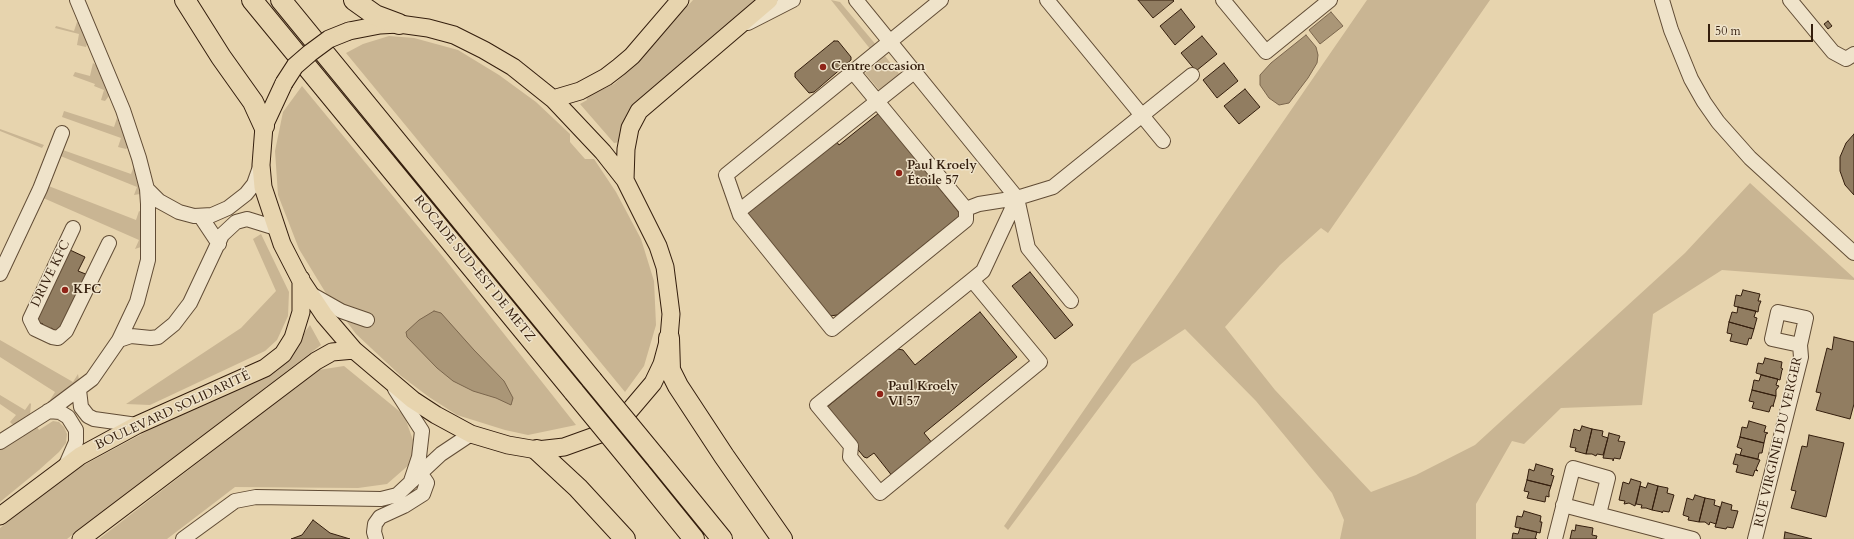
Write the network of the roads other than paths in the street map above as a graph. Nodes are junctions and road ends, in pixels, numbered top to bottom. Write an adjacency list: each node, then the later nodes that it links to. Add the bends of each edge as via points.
1 (77, 0): 31 (street, via 123,110)
2 (185, 0): 26 (highway, via 253,102)
3 (252, 0): 70 (highway, ROCADE SUD-EST DE METZ, bridge)
4 (281, 0): 71 (highway, ROCADE SUD-EST DE METZ, bridge)
5 (354, 0): 16 (highway, via 375,15)
6 (680, 0): 23 (main road, via 632,56 619,67 580,91)
7 (769, 0): 17 (main road)
8 (793, 0): 17 (street)
9 (856, 0): 18 (street)
10 (941, 0): 18 (street)
11 (1047, 0): 25 (street)
12 (1223, 0): 13 (street, via 1266,52)
13 (1330, 0)
14 (1662, 0): 40 (street, via 1691,79 1718,122 1750,158)
15 (1790, 0): 19 (street, via 1832,52)
16 (399, 24): 23 (main road, via 454,35 513,67); 26 (main road, bridge, via 349,31 329,39 310,53 295,66 284,83)
17 (735, 30): 30 (main road, via 638,111 630,128 626,149)
18 (890, 42): 20 (street); 21 (street)
19 (1851, 61)
20 (853, 72): 24 (street); 34 (street, via 726,175)
21 (914, 72): 24 (street); 32 (street)
22 (1192, 75): 25 (street)
23 (553, 99): 30 (main road, via 603,152)
24 (878, 101): 33 (street); 34 (street)
25 (1142, 115): 28 (street); 32 (street, via 1053,187)
26 (264, 126): 29 (main road)
27 (62, 133): 41 (street, via 34,203)
28 (1163, 141)
29 (261, 165): 35 (street, via 254,184 246,194 228,208); 37 (main road, via 263,187)
30 (625, 180): 47 (main road, via 658,246 665,267 671,314)
31 (147, 189): 35 (street, via 170,208); 48 (street, via 148,260 137,302)
32 (1017, 198): 33 (street, via 979,204); 43 (street, via 983,271); 45 (street, via 1028,248)
33 (966, 209): 34 (street, via 966,220 832,329)
34 (739, 211)
35 (202, 216): 39 (street)
36 (73, 228): 38 (street, DRIVE KFC, via 30,319 32,327 52,337 58,338 66,331)
37 (276, 228): 39 (street, via 247,219 236,222 222,235); 42 (main road)
38 (109, 243)
39 (219, 244): 48 (street, via 190,303 174,324 158,337 132,336)
40 (1854, 253)
41 (0, 274)
42 (300, 279): 44 (main road); 56 (main road, BOULEVARD SOLIDARITÉ, via 301,312 293,338 283,354 265,368)
43 (972, 280): 43 (street, via 1040,362 880,493 850,457 851,446 817,405)
44 (310, 294): 46 (street, via 341,311); 50 (main road)
45 (1071, 301)
46 (367, 320)
47 (669, 338): 59 (main road, via 662,364 653,383 625,416 604,433 586,440 564,447); 72 (highway, via 670,370 678,386)
48 (119, 340): 52 (street, via 92,379)
49 (1800, 345): 75 (street, RUE VIRGINIE DU VERGER, via 1801,356)
50 (354, 350): 51 (main road); 66 (main road, via 332,352 316,361)
51 (391, 383): 57 (main road, via 412,400); 62 (street, via 422,431 419,457)
52 (79, 390): 53 (street); 54 (street)
53 (48, 411): 55 (street, via 60,412); 58 (street)
54 (84, 412): 55 (street); 56 (street, via 94,419)
55 (72, 422): 60 (street, via 77,436)
56 (137, 425): 60 (main road, BOULEVARD SOLIDARITÉ)
57 (471, 434): 59 (main road); 61 (street, via 441,454)
58 (0, 442)
59 (537, 450): 69 (highway, via 578,488)
60 (65, 467): 65 (main road, BOULEVARD SOLIDARITÉ)
61 (421, 474): 62 (street); 68 (street, via 427,483 423,494 380,517 375,524)
62 (410, 485): 67 (street, via 397,495 382,499 256,497 235,502)
63 (1563, 505): 64 (street); 64 (street, via 1573,468 1608,478); 73 (street)
64 (1599, 514): 74 (street)
65 (0, 516)
66 (81, 539)
67 (183, 539)
68 (376, 539)
69 (625, 539)
70 (694, 539)
71 (722, 539)
72 (782, 539)
73 (1555, 539)
74 (1693, 539)
75 (1756, 539)

